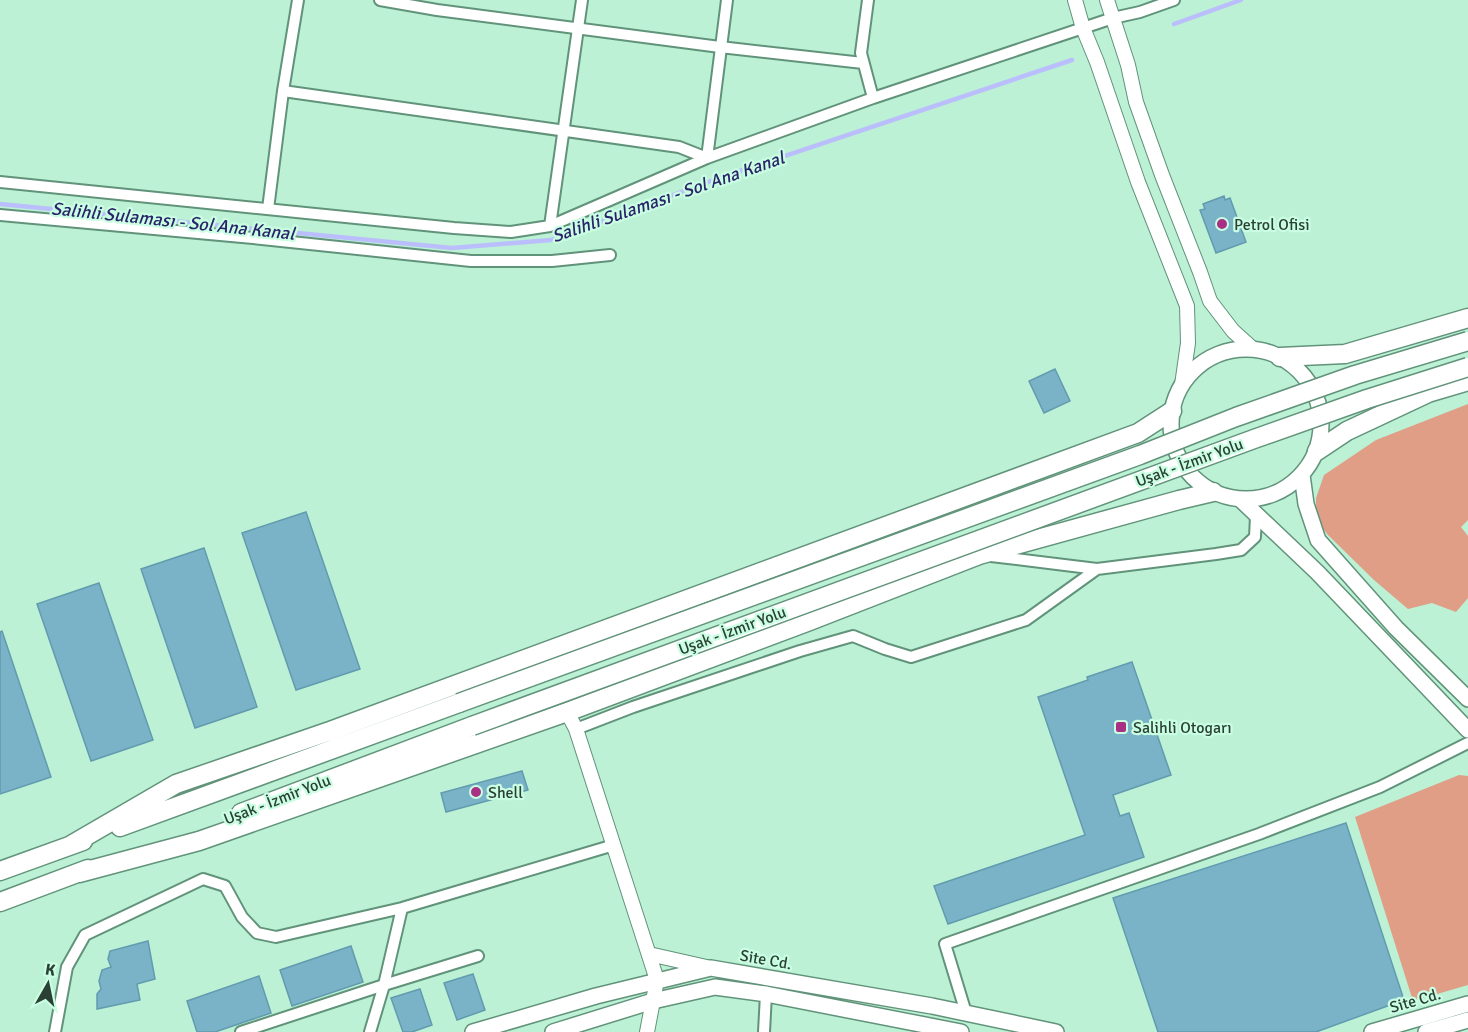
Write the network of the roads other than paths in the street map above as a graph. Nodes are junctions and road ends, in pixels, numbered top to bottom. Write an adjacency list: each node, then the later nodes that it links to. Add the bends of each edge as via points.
1 (298, 0): 15 (street)
2 (380, 0): 9 (street)
3 (582, 0): 11 (street)
4 (727, 0): 13 (street)
5 (868, 0): 14 (street)
6 (1075, 0): 12 (street)
7 (1107, 0): 10 (street)
8 (1174, 0): 10 (street)
9 (438, 5): 11 (street)
10 (1113, 18): 12 (street); 26 (street, via 1136,102 1210,301)
11 (579, 28): 13 (street); 17 (street)
12 (1083, 28): 16 (street); 30 (street, via 1187,306 1188,343)
13 (720, 47): 14 (street); 18 (street)
14 (863, 63): 16 (street)
15 (283, 91): 17 (street); 20 (street)
16 (873, 98): 18 (street)
17 (563, 130): 18 (street, via 679,147); 22 (street)
18 (707, 158): 22 (street)
19 (0, 182): 20 (street)
20 (268, 209): 22 (street, via 511,232)
21 (0, 215): 23 (street, via 471,261 552,261)
22 (550, 226)
23 (610, 255)
24 (1468, 318): 27 (highway, via 1344,354)
25 (1468, 341): 45 (highway, Uşak - İzmir Yolu, bridge, via 1236,417)
26 (1253, 349): 27 (main road); 30 (main road, via 1225,352 1200,364)
27 (1280, 357): 32 (main road, via 1302,374 1317,397 1322,424)
28 (1468, 367): 47 (highway, Uşak - İzmir Yolu, bridge, via 1254,439)
29 (1468, 381): 32 (highway, via 1418,398 1347,431)
30 (1182, 385): 31 (main road)
31 (1172, 411): 34 (main road, via 1172,435 1179,458 1193,478); 45 (highway, via 1138,433 177,784)
32 (1317, 451): 33 (main road)
33 (1302, 475): 35 (main road, via 1274,494); 39 (main road, via 1317,540 1396,628)
34 (1213, 492): 35 (main road); 37 (highway)
35 (1240, 499): 36 (main road)
36 (1256, 516): 38 (street, via 1255,537 1241,550); 42 (main road, via 1317,572)
37 (979, 555): 38 (street); 40 (highway)
38 (1097, 569): 41 (street, via 1026,620 911,657 852,636)
39 (1468, 699)
40 (567, 712): 41 (street); 47 (highway, via 199,841)
41 (576, 729): 44 (street)
42 (1468, 730)
43 (1468, 743): 59 (street, via 1380,787 1259,834 945,944)
44 (614, 844): 49 (street); 50 (street)
45 (71, 845): 46 (highway, Uşak - İzmir Yolu)
46 (0, 871)
47 (79, 873): 48 (highway, Uşak - İzmir Yolu)
48 (0, 902)
49 (402, 908): 54 (street); 62 (street, via 276,937 257,933 242,917 225,886 203,879 85,935 67,967)
50 (649, 954): 52 (street); 53 (street)
51 (478, 957): 54 (street)
52 (711, 968): 53 (main road, Site Cd.); 58 (main road, Site Cd.)
53 (657, 980): 56 (street); 65 (main road, Site Cd.)
54 (384, 985): 63 (street); 64 (street)
55 (766, 994): 56 (main road, via 715,987); 61 (main road); 68 (street)
56 (653, 1000): 66 (main road); 67 (street)
57 (1468, 1004): 71 (main road, Site Cd.)
58 (932, 1006): 59 (main road, Site Cd.); 61 (street)
59 (966, 1013): 70 (main road, Site Cd.)
60 (1468, 1020): 72 (main road)
61 (928, 1029): 69 (main road)
62 (55, 1032)
63 (242, 1032)
64 (370, 1032)
65 (473, 1032)
66 (554, 1032)
67 (647, 1032)
68 (764, 1032)
69 (961, 1032)
70 (1056, 1032)
71 (1372, 1032)
72 (1426, 1032)

